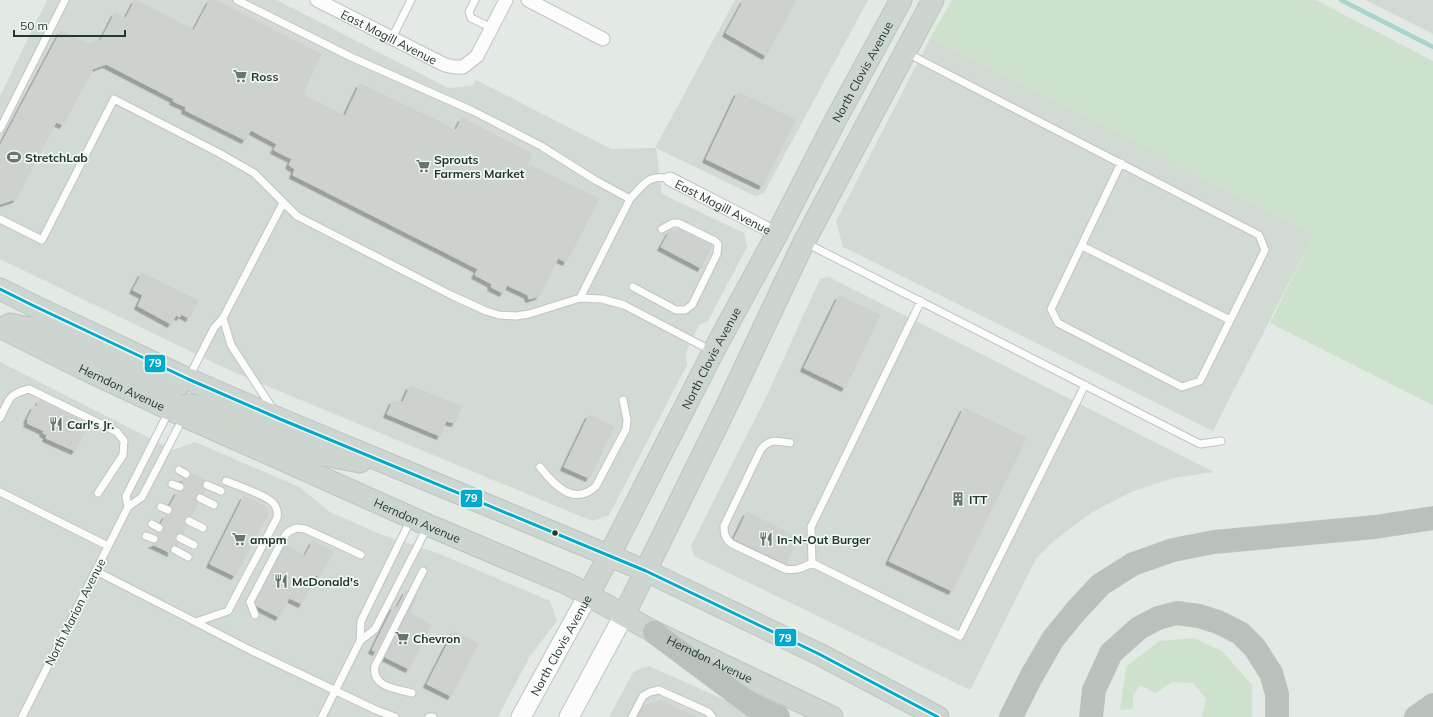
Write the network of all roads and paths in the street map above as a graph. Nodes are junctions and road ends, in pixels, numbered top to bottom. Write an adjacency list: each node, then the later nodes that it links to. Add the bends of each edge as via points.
1 (66, 0): 14 (lane)
2 (237, 0): 17 (lane, via 351,57 473,111 541,146 594,180)
3 (317, 0): 11 (street, East Magill Avenue)
4 (411, 0): 11 (lane)
5 (475, 0): 10 (lane, via 469,12 471,18)
6 (506, 0): 10 (street)
7 (528, 0): 12 (street)
8 (901, 0): 21 (main road, North Clovis Avenue)
9 (933, 0): 13 (main road)
10 (492, 28): 11 (street, East Magill Avenue, via 477,56 463,67 446,65)
11 (392, 38)
12 (604, 39)
13 (905, 52): 15 (lane); 22 (main road)
14 (0, 129)
15 (1121, 163): 23 (lane); 29 (lane, via 1259,234 1265,250)
16 (670, 179): 17 (lane, via 650,179); 21 (street, East Magill Avenue)
17 (630, 199): 26 (lane)
18 (283, 203): 19 (lane, via 254,173 114,99 42,240); 26 (lane, via 297,216 486,311 516,316); 28 (lane)
19 (0, 219)
20 (662, 229): 24 (lane, via 678,223 718,244 717,254 692,305 685,310 676,310)
21 (777, 234): 32 (main road, North Clovis Avenue); 36 (main road, via 785,244 783,253 747,332)
22 (804, 242): 27 (lane); 36 (main road)
23 (1082, 246): 29 (lane); 29 (lane, via 1051,309 1058,323 1182,388 1200,381)
24 (633, 287)
25 (0, 289): 33 (main road)
26 (580, 298): 32 (lane, via 602,299 624,305)
27 (921, 301): 34 (lane); 73 (lane, via 811,527)
28 (223, 318): 33 (lane, via 214,328); 39 (lane, via 231,346)
29 (1230, 320)
30 (0, 321): 33 (main road, via 45,331 166,388 175,387)
31 (0, 327): 37 (main road, Herndon Avenue)
32 (713, 352): 71 (main road, North Clovis Avenue)
33 (188, 379): 39 (main road)
34 (1085, 385): 40 (lane, via 1200,444); 73 (lane, via 960,636)
35 (623, 400): 42 (lane, via 626,429 596,486 590,492 575,494 558,487)
36 (728, 403): 76 (main road)
37 (177, 413): 44 (main road, via 188,404 206,407 313,453); 55 (lane, North Marion Avenue, via 142,497); 55 (lane, North Marion Avenue, via 126,496); 60 (main road, Herndon Avenue)
38 (0, 418): 52 (lane, via 11,397 29,389 117,432 124,441 123,455)
39 (280, 419): 44 (main road)
40 (1221, 441)
41 (790, 443): 73 (lane, via 768,442 761,449 724,526 724,532 732,544 785,569 792,571)
42 (540, 467)
43 (179, 470): 45 (lane)
44 (404, 470): 71 (main road)
45 (186, 474)
46 (226, 481): 80 (lane, via 269,499 276,507 277,518 228,611)
47 (172, 484): 49 (lane)
48 (207, 485): 50 (lane)
49 (180, 488)
50 (221, 491)
51 (0, 492): 68 (lane)
52 (98, 493)
53 (200, 498): 54 (lane)
54 (214, 505)
55 (128, 507): 68 (lane, North Marion Avenue)
56 (161, 507): 57 (lane)
57 (168, 510)
58 (1433, 518): 98 (highway, via 1375,527 1214,542 1173,550 1133,564 1100,585 1053,639)
59 (189, 521): 63 (lane)
60 (420, 521): 77 (main road, Herndon Avenue, via 565,582); 82 (lane, via 361,621); 82 (lane, via 375,629)
61 (152, 524): 62 (lane)
62 (159, 528)
63 (203, 528)
64 (146, 536): 66 (lane)
65 (180, 538): 67 (lane)
66 (154, 539)
67 (194, 545)
68 (108, 546): 74 (lane, North Marion Avenue)
69 (175, 550): 72 (lane)
70 (361, 555): 78 (lane, via 305,529 288,532 250,602)
71 (609, 556): 76 (main road); 77 (main road, North Clovis Avenue)
72 (188, 557)
73 (812, 563)
74 (96, 571): 80 (lane); 86 (lane, North Marion Avenue)
75 (423, 571): 84 (lane, via 374,672 382,684)
76 (646, 571): 79 (main road); 97 (main road, via 819,654)
77 (588, 595): 79 (main road, Herndon Avenue); 91 (main road, North Clovis Avenue)
78 (256, 614)
79 (624, 615): 81 (main road, Herndon Avenue); 92 (main road)
80 (196, 622): 83 (lane)
81 (654, 632): 95 (highway, via 752,705); 96 (main road, Herndon Avenue)
82 (360, 641): 83 (lane)
83 (336, 690): 87 (lane); 88 (lane)
84 (412, 693)
85 (1433, 705): 101 (highway)
86 (22, 717)
87 (322, 717)
88 (395, 717)
89 (429, 717): 90 (lane)
90 (433, 717)
91 (521, 717)
92 (569, 717)
93 (632, 717): 94 (lane, via 643,696 659,690 708,712)
94 (712, 717)
95 (778, 717)
96 (832, 717)
97 (938, 717)
98 (1011, 717)
99 (1091, 717): 100 (highway, via 1094,690 1111,653 1139,628 1158,618 1177,613 1212,620 1240,633 1255,648 1271,673 1277,694)
100 (1277, 717)
101 (1416, 717)

